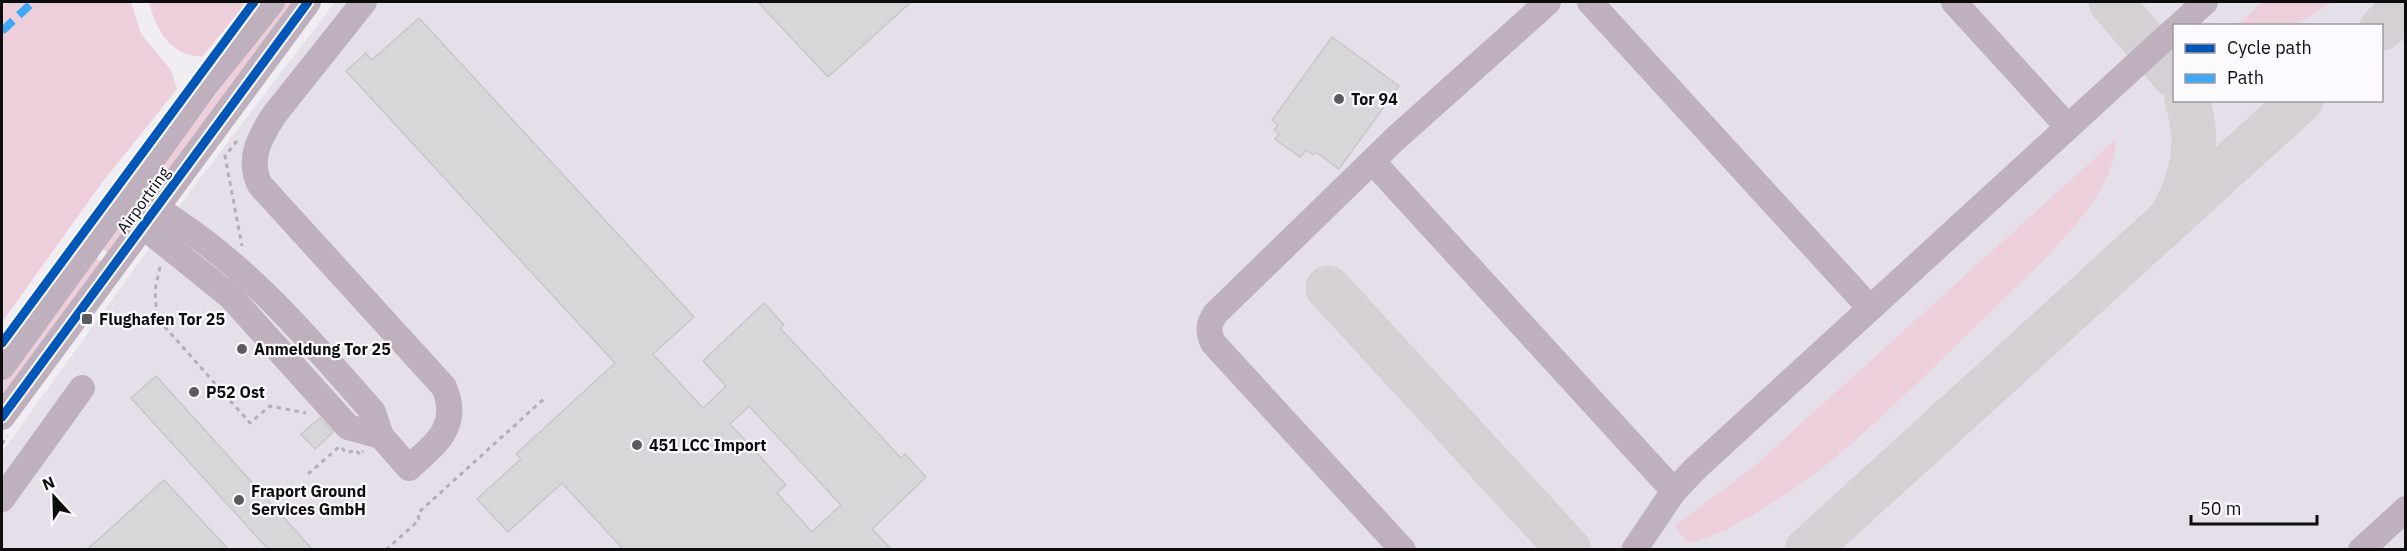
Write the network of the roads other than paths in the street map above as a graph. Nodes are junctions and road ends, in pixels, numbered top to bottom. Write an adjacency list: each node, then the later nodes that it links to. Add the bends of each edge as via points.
1 (272, 2): 11 (street, Airportring)
2 (308, 2): 13 (street, Airportring)
3 (364, 2): 21 (street, via 274,115 262,134 254,164 260,185 444,387 448,398 447,428 409,468)
4 (1548, 2): 12 (street)
5 (1590, 2): 17 (street)
6 (1954, 2): 10 (street)
7 (2205, 2): 8 (street)
8 (2182, 24)
9 (2173, 32): 10 (street)
10 (2067, 126): 17 (street)
11 (152, 160): 13 (street, via 144,178); 14 (street, Airportring)
12 (1372, 162): 22 (street); 25 (street, via 1215,314 1209,323 1209,333 1213,343)
13 (146, 213): 14 (street); 15 (street); 16 (street); 20 (street, Airportring)
14 (110, 218): 18 (street, Airportring)
15 (198, 236): 16 (street); 21 (street, via 244,273 359,396 373,412)
16 (171, 260): 21 (street, via 231,297 348,427)
17 (1870, 308): 22 (street)
18 (2, 367)
19 (82, 388): 23 (street)
20 (2, 417)
21 (381, 436)
22 (1674, 492): 26 (street)
23 (2, 499)
24 (2406, 509): 27 (street)
25 (1403, 549)
26 (1634, 549)
27 (2361, 549)

